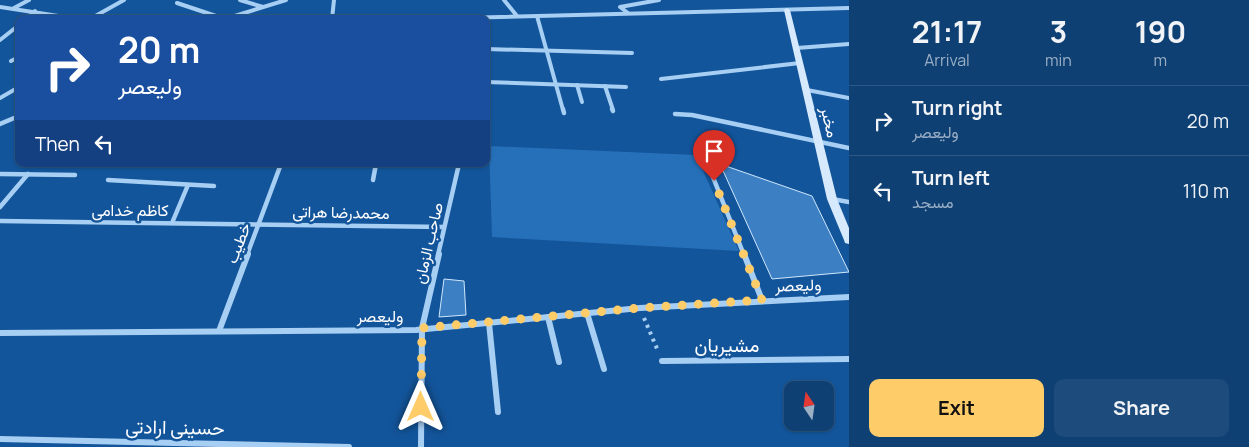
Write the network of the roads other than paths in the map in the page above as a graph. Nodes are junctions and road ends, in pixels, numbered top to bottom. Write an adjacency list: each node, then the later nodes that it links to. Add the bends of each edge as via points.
1 (29, 0): 11 (street)
2 (124, 0): 19 (street)
3 (240, 0): 10 (street)
4 (286, 0): 10 (street)
5 (334, 0): 22 (street)
6 (504, 0): 23 (street)
7 (661, 0): 15 (street, via 620,7); 16 (street)
8 (177, 3): 20 (street)
9 (0, 6): 11 (street)
10 (263, 7): 21 (street)
11 (12, 8): 14 (street)
12 (849, 8): 13 (street)
13 (787, 10): 16 (street); 29 (main road, مخبر)
14 (35, 11): 17 (street); 18 (street)
15 (628, 13): 16 (street); 24 (street)
16 (661, 13)
17 (30, 15)
18 (56, 15)
19 (97, 15)
20 (213, 15)
21 (238, 15)
22 (332, 15)
23 (517, 16): 24 (street); 25 (street)
24 (537, 16): 31 (street)
25 (490, 17)
26 (15, 28): 27 (street)
27 (0, 40)
28 (849, 44): 29 (street)
29 (797, 48): 35 (main road, مخبر)
30 (490, 49): 31 (street)
31 (548, 51): 32 (street); 38 (street)
32 (632, 53)
33 (15, 59): 34 (street)
34 (10, 61)
35 (800, 63): 36 (street); 43 (main road, مخبر)
36 (661, 78)
37 (490, 82): 38 (street)
38 (557, 84): 39 (street); 48 (street)
39 (577, 85): 40 (street); 46 (street)
40 (606, 86): 41 (street); 47 (street)
41 (626, 87)
42 (15, 89): 44 (street)
43 (807, 90): 45 (street); 52 (main road, مخبر)
44 (0, 98)
45 (849, 98)
46 (582, 102)
47 (613, 111)
48 (564, 113)
49 (675, 114): 52 (street, via 692,114)
50 (15, 118): 51 (street)
51 (0, 124)
52 (819, 142): 54 (street); 65 (main road, مخبر)
53 (701, 147): 74 (street)
54 (849, 148)
55 (280, 167): 70 (street, خطیب)
56 (375, 167): 62 (street)
57 (458, 167): 71 (street, صاحب الزمان)
58 (0, 174): 59 (street)
59 (28, 174): 60 (street); 67 (street)
60 (75, 175)
61 (108, 180): 63 (street)
62 (373, 180)
63 (188, 185): 64 (street); 69 (street)
64 (214, 186)
65 (832, 199): 66 (street); 72 (main road, مخبر)
66 (849, 202)
67 (0, 207)
68 (0, 221): 69 (street, کاظم خدامی)
69 (172, 223): 70 (street, کاظم خدامی)
70 (259, 223): 71 (street, محمدرضا هراتی); 79 (street, خطیب)
71 (444, 227): 78 (street, صاحب الزمان)
72 (849, 240)
73 (849, 297): 74 (street, ولیعصر)
74 (762, 300): 75 (street, ولیعصر)
75 (587, 313): 76 (street, ولیعصر); 84 (street)
76 (548, 317): 77 (street, ولیعصر); 83 (street)
77 (489, 323): 78 (street, ولیعصر); 85 (street)
78 (422, 328): 79 (street, ولیعصر); 89 (street, صاحب الزمان)
79 (218, 332): 80 (street, ولیعصر)
80 (0, 333)
81 (849, 359): 82 (street, مشیریان)
82 (662, 361)
83 (559, 362)
84 (604, 369)
85 (498, 412)
86 (0, 439): 87 (street, حسینی ارادتی)
87 (208, 446): 88 (street, حسینی ارادتی)
88 (349, 447)
89 (421, 447)

